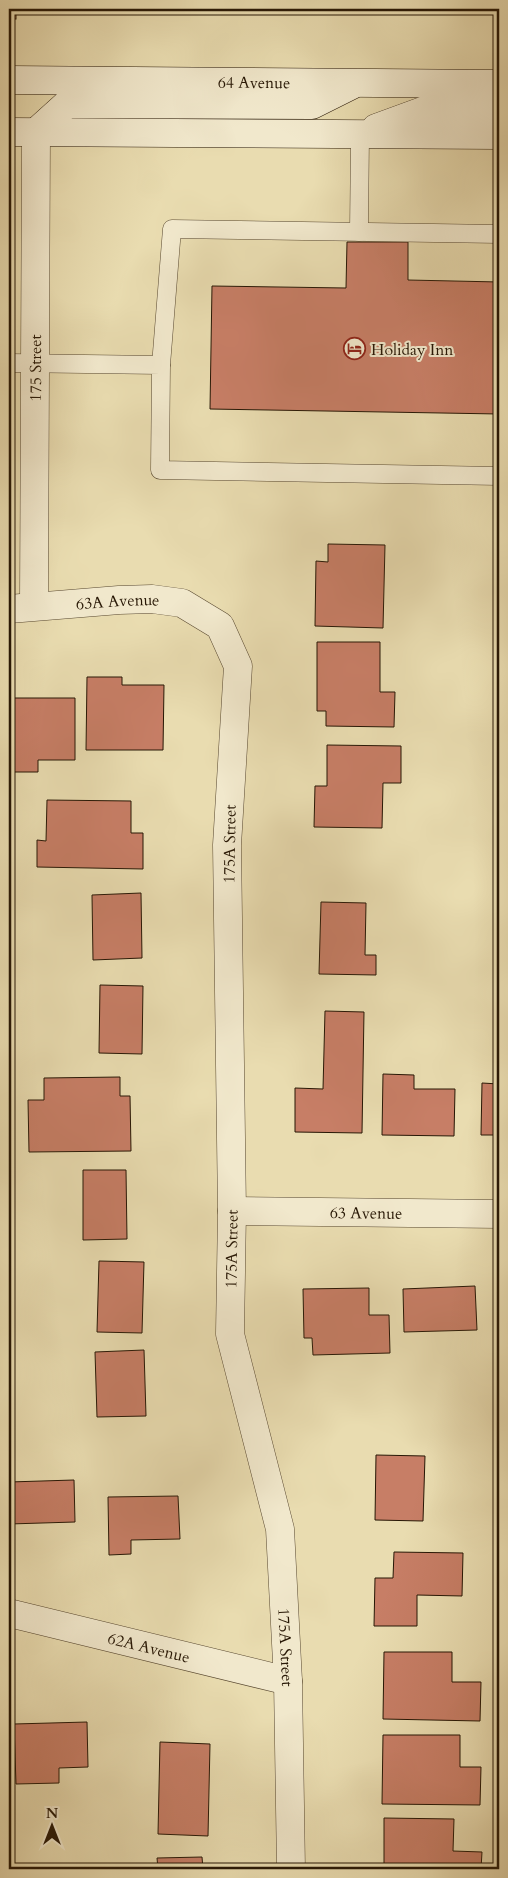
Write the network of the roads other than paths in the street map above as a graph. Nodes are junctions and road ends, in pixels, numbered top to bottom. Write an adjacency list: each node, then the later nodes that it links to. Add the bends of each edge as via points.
1 (9, 80): 2 (street, 64 Avenue)
2 (356, 84): 3 (street, 64 Avenue); 6 (street, via 312,106 67,104)
3 (499, 84)
4 (499, 109): 7 (street, via 428,109)
5 (9, 132): 6 (street)
6 (36, 132): 7 (street); 11 (street, 175 Street)
7 (360, 134): 8 (street); 9 (lane)
8 (499, 135)
9 (359, 232): 10 (lane); 12 (lane, via 172,229)
10 (499, 234)
11 (22, 363): 12 (lane); 14 (street, 175 Street)
12 (161, 365): 13 (lane, via 160,470)
13 (499, 476)
14 (21, 608): 15 (street, 63A Avenue, via 152,599 182,603)
15 (220, 626): 16 (street, 175A Street, via 238,666 227,845)
16 (232, 1211): 17 (street, 63 Avenue); 19 (street, 175A Street, via 230,1334 280,1529)
17 (499, 1214)
18 (9, 1613): 19 (street, 62A Avenue)
19 (288, 1681): 20 (street, 175A Street)
20 (290, 1869)

